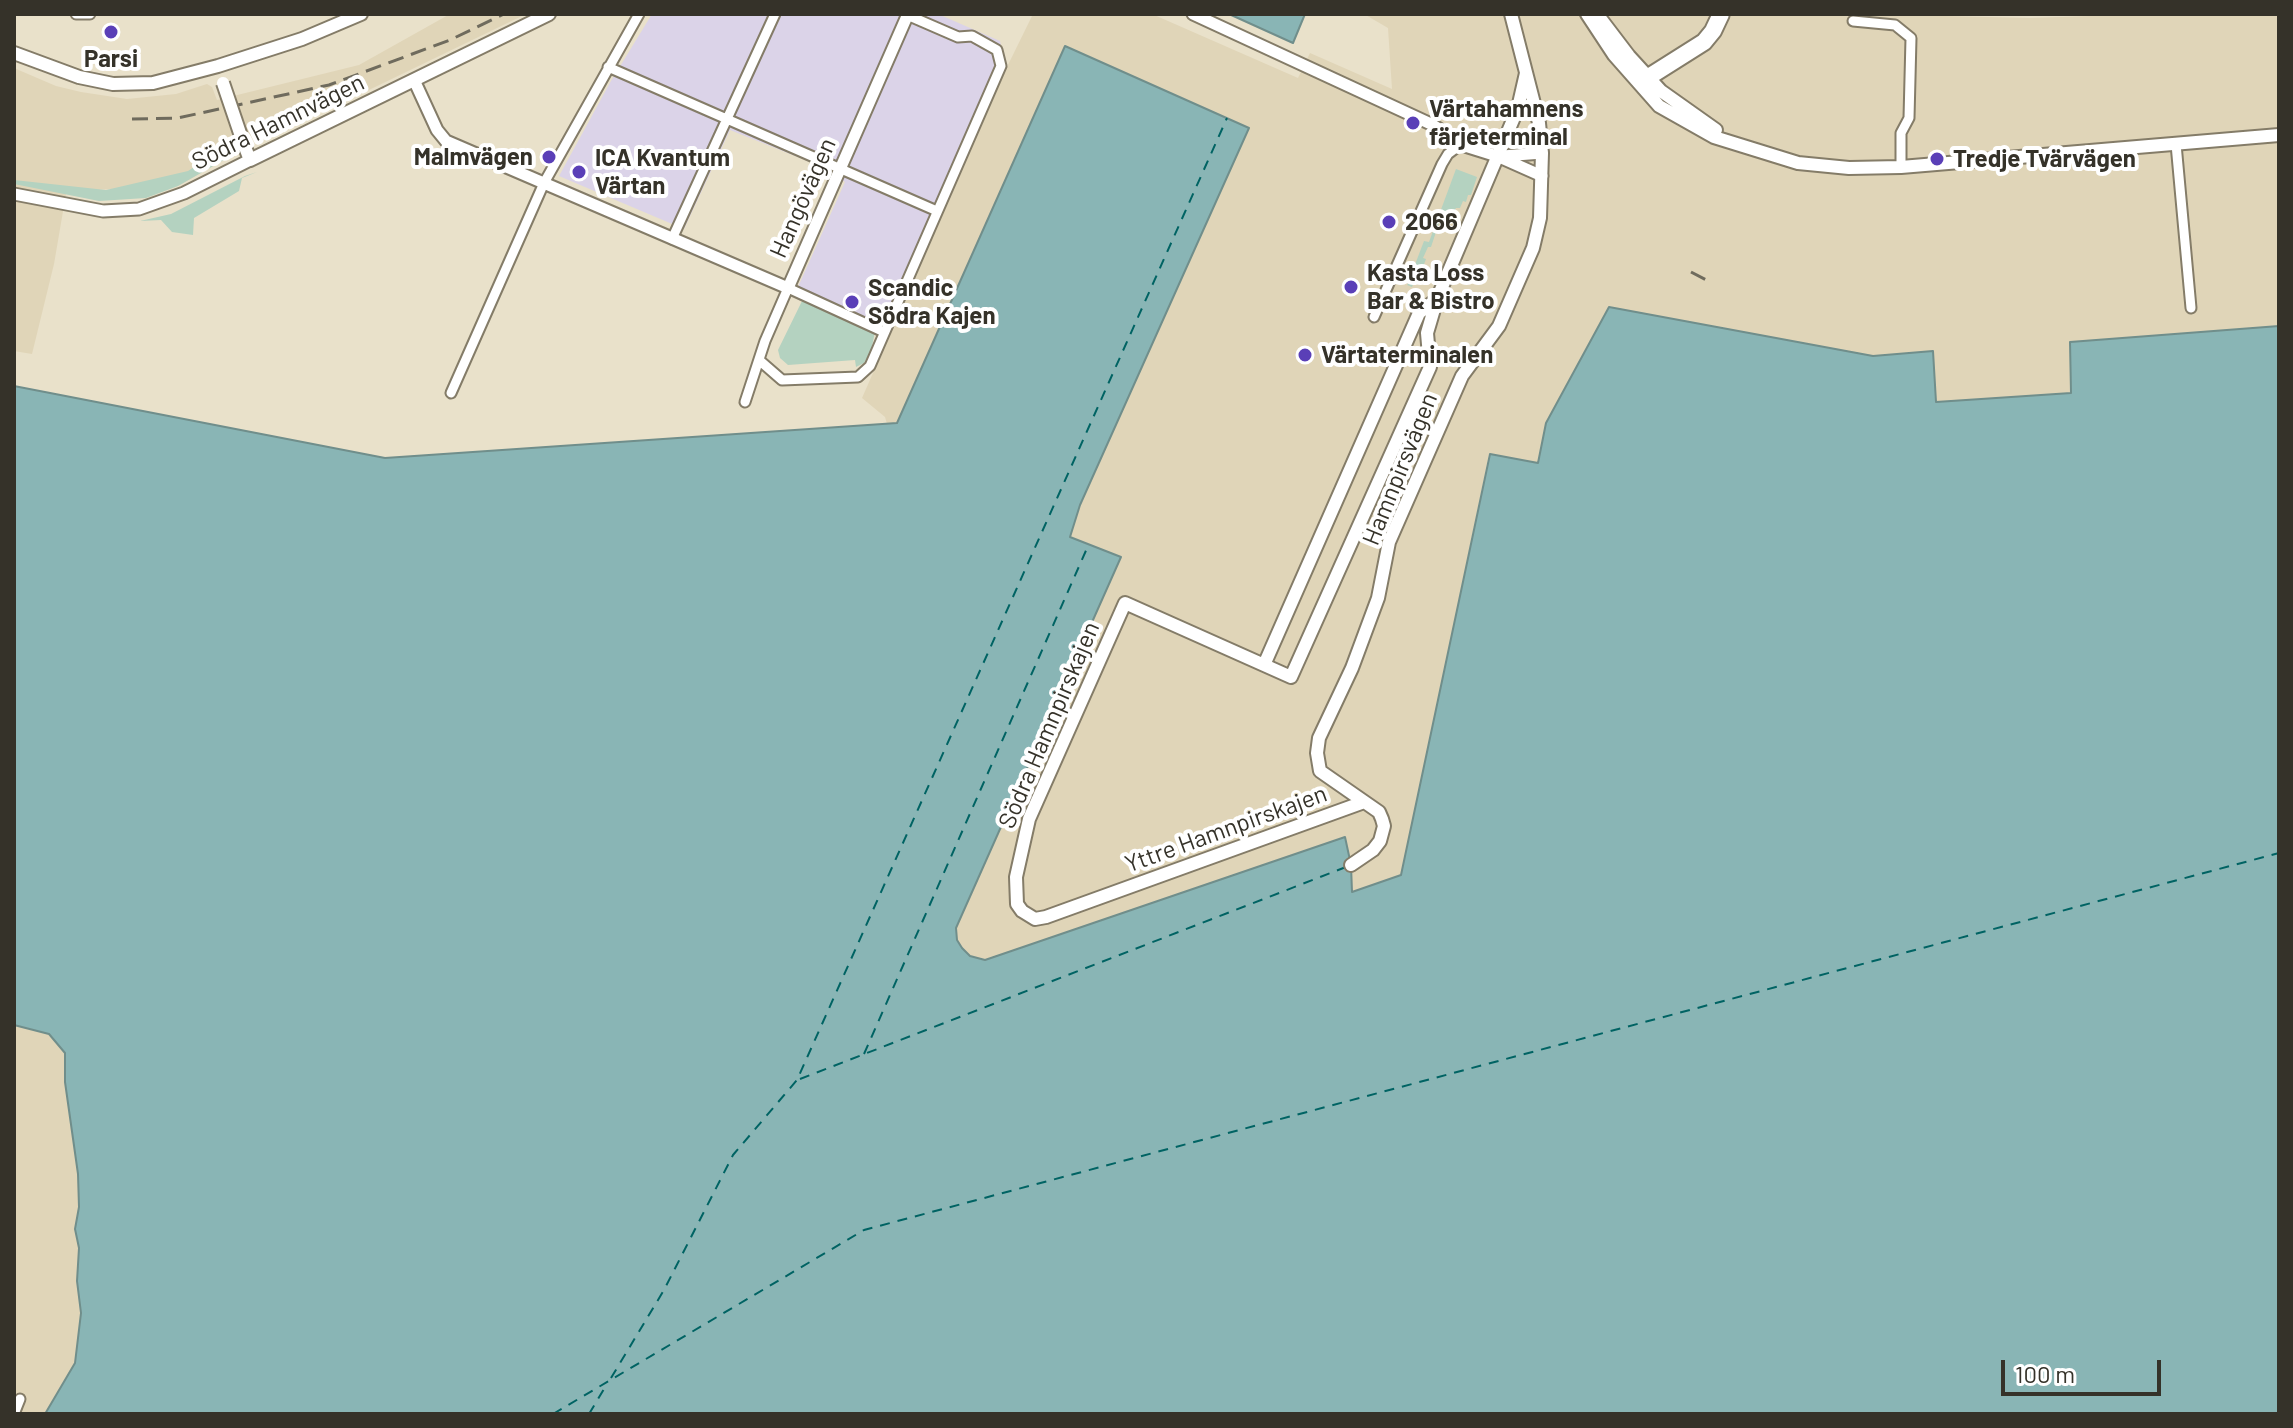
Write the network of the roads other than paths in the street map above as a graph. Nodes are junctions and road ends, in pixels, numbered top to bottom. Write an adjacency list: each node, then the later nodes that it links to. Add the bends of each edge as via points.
1 (76, 14): 2 (street)
2 (90, 14)
3 (361, 14): 15 (main road)
4 (549, 14): 18 (main road, Södra Hamnvägen)
5 (639, 14): 16 (street)
6 (775, 14): 20 (street)
7 (907, 14): 28 (street, Hangövägen); 32 (street, via 958,37 972,36 997,50 1001,66)
8 (1193, 14): 23 (street, via 1433,125)
9 (1511, 14): 17 (main road, Hamnpirsvägen)
10 (1587, 14): 19 (main road, via 1614,55)
11 (1597, 14): 19 (main road)
12 (1721, 14): 19 (highway, via 1704,42)
13 (1853, 21): 27 (street, via 1895,25 1911,38 1909,118 1901,133)
14 (14, 53): 15 (main road, via 113,84 153,83)
15 (218, 66): 26 (main road, bridge)
16 (608, 67): 20 (street); 30 (street)
17 (1526, 73): 24 (main road, Hamnpirsvägen); 25 (main road, Hamnpirsvägen)
18 (414, 80): 26 (main road, Södra Hamnvägen); 30 (street, via 446,141)
19 (1643, 80): 27 (main road, via 1746,148 1813,165)
20 (727, 119): 28 (street); 33 (street)
21 (2279, 135): 22 (main road)
22 (2176, 144): 27 (main road); 36 (street)
23 (1465, 146): 25 (street); 37 (street, via 1448,154 1442,164)
24 (1542, 153): 25 (street); 29 (main road, Hamnpirsvägen)
25 (1497, 156): 29 (street); 35 (main road, Hamnpirsvägen)
26 (250, 160): 31 (street, Södra Hamnvägen, via 139,209 103,211)
27 (1901, 167)
28 (839, 168): 32 (street); 34 (street, Hangövägen)
29 (1542, 176): 44 (main road, Hamnpirsvägen, via 1533,248 1499,326 1462,376 1389,542 1378,598 1319,738 1318,765 1325,776)
30 (544, 183): 33 (street); 40 (street)
31 (14, 194)
32 (937, 211): 38 (street)
33 (672, 239): 34 (street)
34 (788, 288): 38 (street); 39 (street, Hangövägen)
35 (1437, 299): 43 (main road, Hamnpirsvägen, via 1419,313); 43 (main road, Hamnpirsvägen, via 1427,333 1430,367 1302,655 1291,677)
36 (2191, 308)
37 (1374, 317)
38 (884, 332): 39 (street, via 870,366 858,377 782,380)
39 (759, 360): 41 (street, Hangövägen)
40 (451, 393)
41 (745, 402)
42 (1125, 603): 43 (main road, Hamnpirsvägen); 46 (main road, Södra Hamnpirskajen, via 1029,819 1016,877)
43 (1264, 665)
44 (1364, 802): 45 (main road, Yttre Hamnpirskajen, via 1379,812 1383,833 1373,850); 46 (main road, Yttre Hamnpirskajen, via 1046,917 1035,919)
45 (1351, 865)
46 (1022, 911)
47 (20, 1399): 48 (street)
48 (14, 1414)

